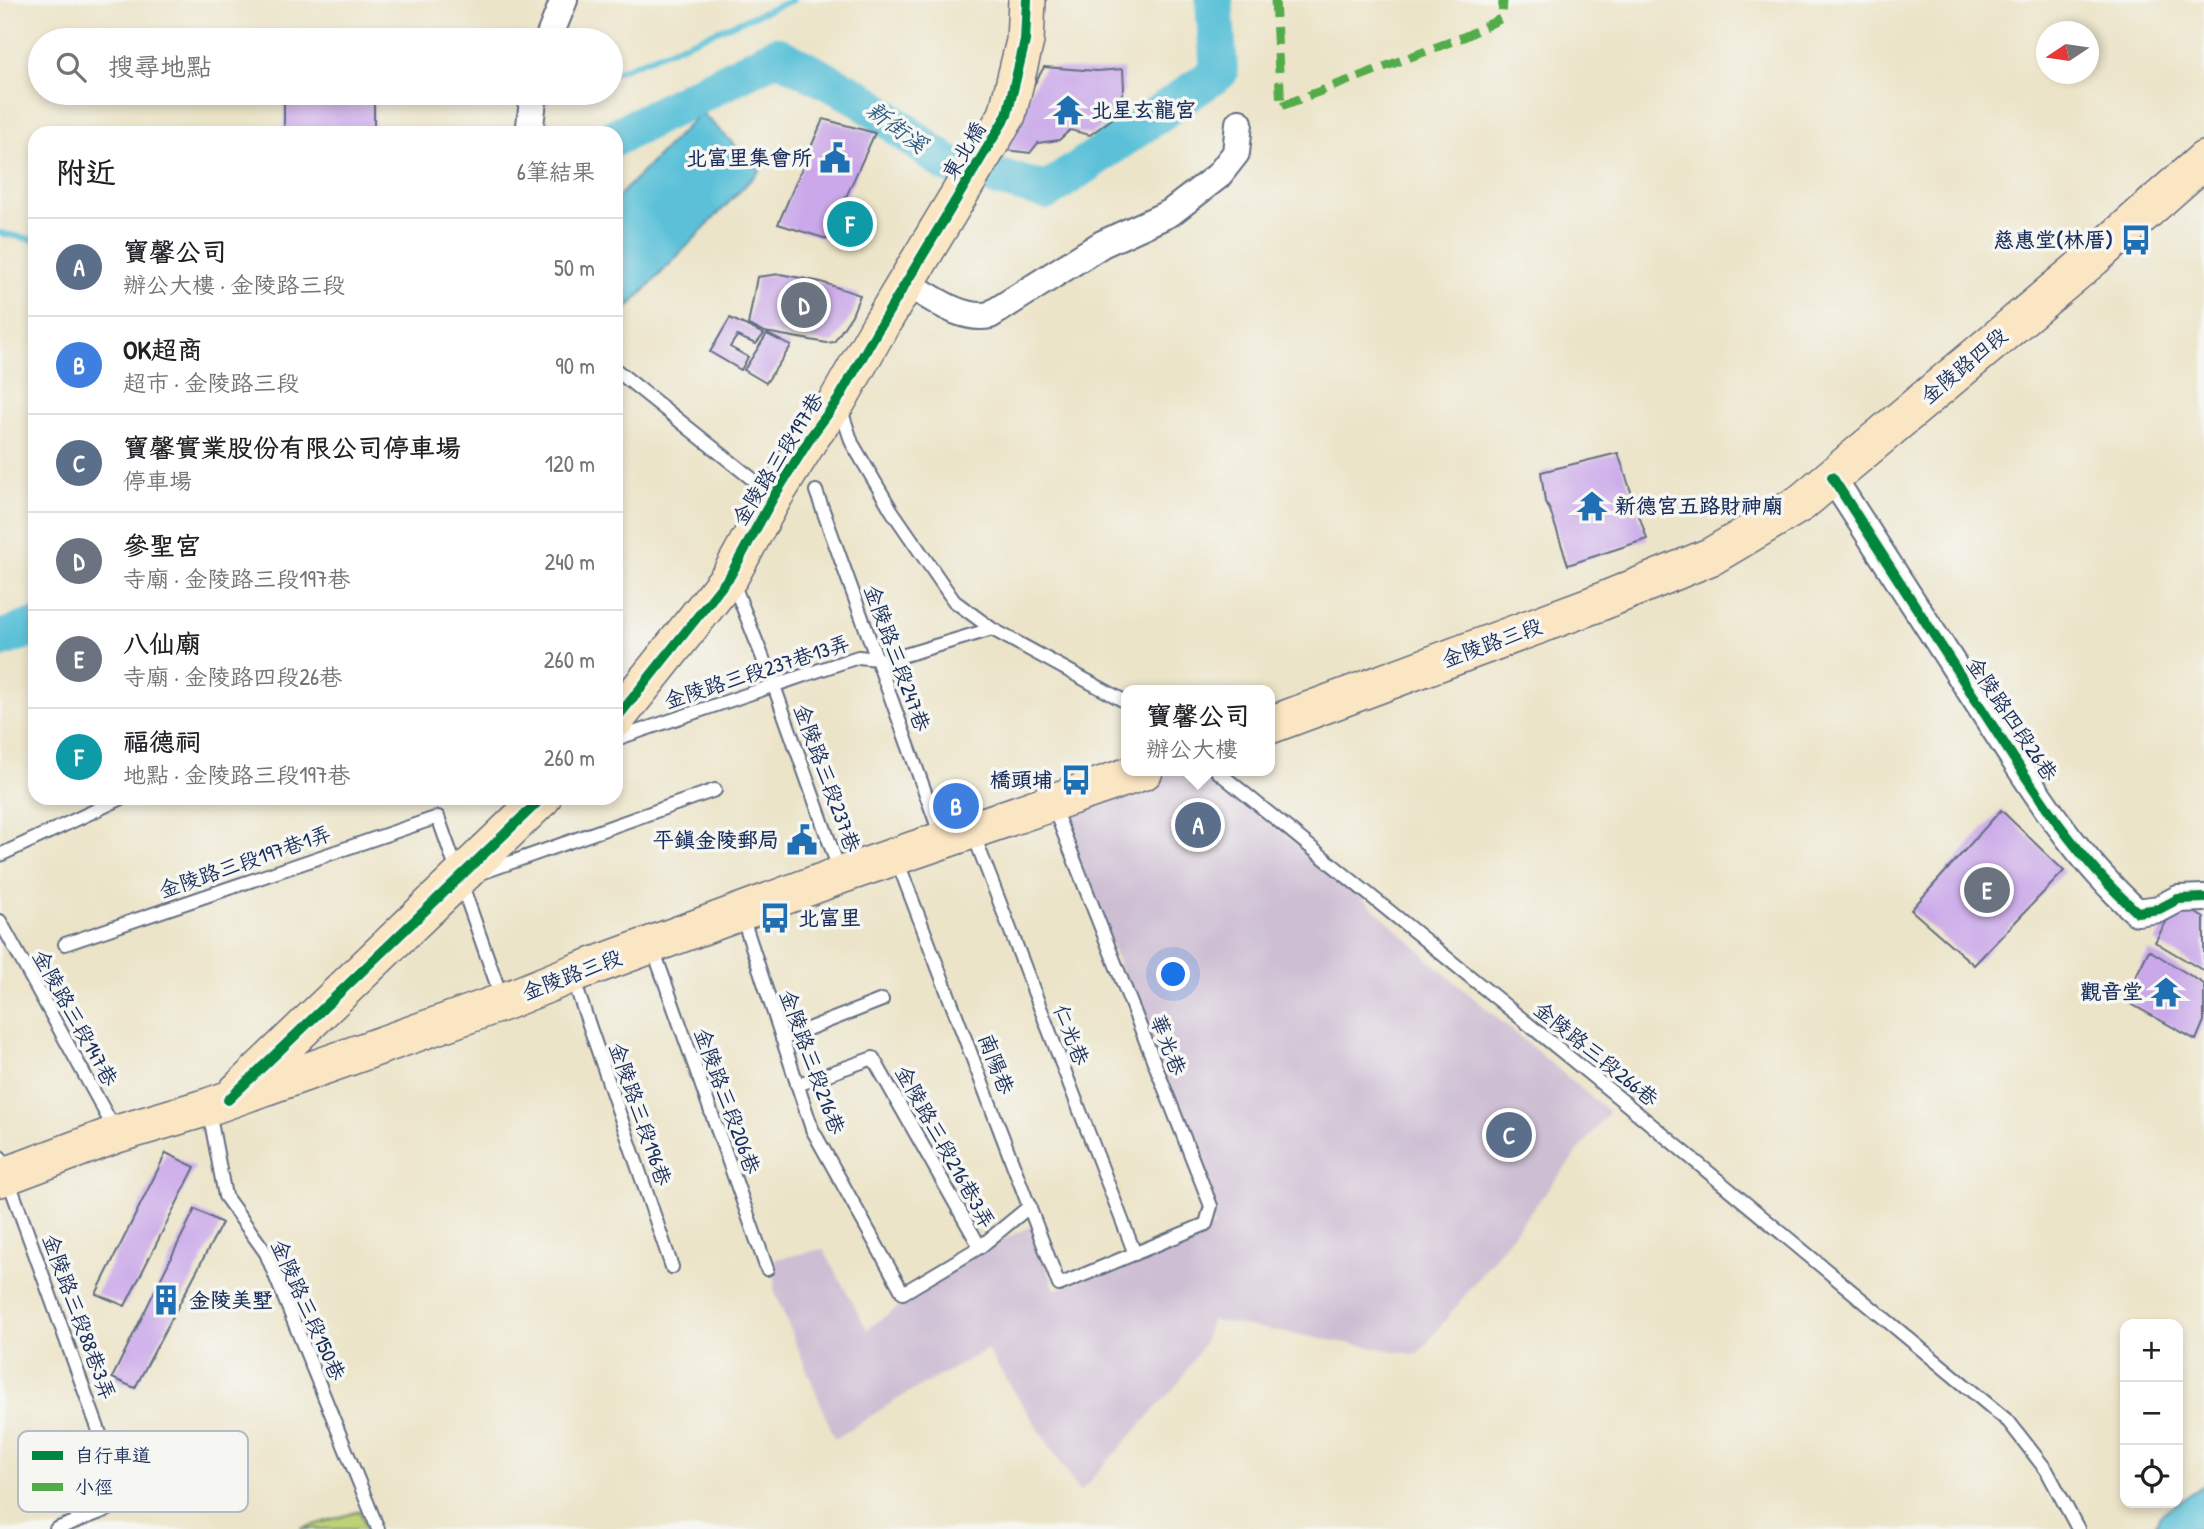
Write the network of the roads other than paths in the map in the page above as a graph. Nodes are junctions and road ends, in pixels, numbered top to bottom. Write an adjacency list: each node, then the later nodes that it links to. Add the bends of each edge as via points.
1 (564, 0): 3 (street)
2 (1027, 0): 8 (main road, 東北橋, via 1025,41 1007,116)
3 (553, 28)
4 (532, 105): 6 (street)
5 (1239, 123): 9 (street, via 1236,153 1218,176 1170,213 1102,244 990,315 964,316)
6 (530, 126)
7 (2204, 160): 12 (main road, 金陵路四段)
8 (954, 205): 9 (main road, 金陵路三段197巷)
9 (906, 283): 11 (main road, 金陵路三段197巷)
10 (623, 376): 14 (lane)
11 (838, 400): 14 (main road, 金陵路三段197巷); 17 (lane, via 852,443 892,511 954,601)
12 (1832, 477): 15 (main road, 金陵路四段, via 1801,503); 35 (street, 金陵路四段26巷, via 2027,778 2115,892 2137,912 2160,909 2178,899)
13 (816, 491): 18 (lane, 金陵路三段247巷)
14 (775, 496): 16 (main road, 金陵路三段197巷)
15 (1712, 556): 22 (main road, 金陵路三段)
16 (730, 576): 19 (lane, 金陵路三段237巷); 21 (main road, 金陵路三段197巷)
17 (992, 629): 18 (lane, 金陵路三段237巷13弄, via 888,660); 20 (lane)
18 (876, 658): 19 (lane, 金陵路三段237巷13弄, via 858,657); 30 (lane, 金陵路三段247巷)
19 (774, 686): 23 (lane, 金陵路三段237巷13弄); 34 (lane, 金陵路三段237巷)
20 (1121, 699)
21 (623, 710)
22 (1275, 724)
23 (623, 737)
24 (1129, 776): 27 (main road, 金陵路三段)
25 (1223, 776): 58 (lane, 金陵路三段266巷, via 2009,1422 2047,1471)
26 (715, 790): 33 (lane, via 482,873)
27 (1052, 802): 30 (main road, 金陵路三段); 50 (lane, 華光巷, via 1211,1206 1206,1224)
28 (107, 805): 31 (lane)
29 (535, 805): 33 (main road)
30 (957, 834): 32 (main road, 金陵路三段); 50 (lane, 仁光巷)
31 (0, 855)
32 (895, 857): 34 (main road, 金陵路三段); 48 (lane, 南陽巷)
33 (462, 874): 38 (lane, 金陵路三段197巷1弄, via 438,817); 42 (lane); 45 (main road)
34 (841, 875): 36 (main road, 金陵路三段)
35 (2204, 898)
36 (740, 912): 39 (main road, 金陵路三段); 43 (lane, 金陵路三段216巷)
37 (0, 921): 46 (lane, 金陵路三段147巷)
38 (65, 944)
39 (652, 946): 40 (main road, 金陵路三段); 52 (lane, 金陵路三段206巷)
40 (572, 974): 42 (main road, 金陵路三段); 51 (lane, 金陵路三段196巷)
41 (882, 1000): 43 (lane)
42 (503, 1002): 45 (main road, 金陵路三段)
43 (782, 1039): 44 (lane, 金陵路三段216巷)
44 (797, 1085): 49 (lane, 金陵路三段216巷3弄, via 873,1058); 53 (lane, 金陵路三段216巷, via 812,1129)
45 (218, 1104): 46 (main road, 金陵路三段); 57 (lane, 金陵路三段150巷, via 225,1196 266,1253)
46 (117, 1134): 47 (main road, 金陵路三段)
47 (3, 1170): 54 (lane, 金陵路三段88巷3弄)
48 (1030, 1206): 49 (lane); 50 (lane, 南陽巷, via 1059,1285)
49 (980, 1247): 53 (lane, 金陵路三段216巷3弄)
50 (1135, 1254)
51 (672, 1267)
52 (767, 1269)
53 (903, 1293)
54 (99, 1431)
55 (101, 1512): 56 (lane, 金陵路三段88巷3弄)
56 (57, 1529)
57 (379, 1529)
58 (2078, 1529)

